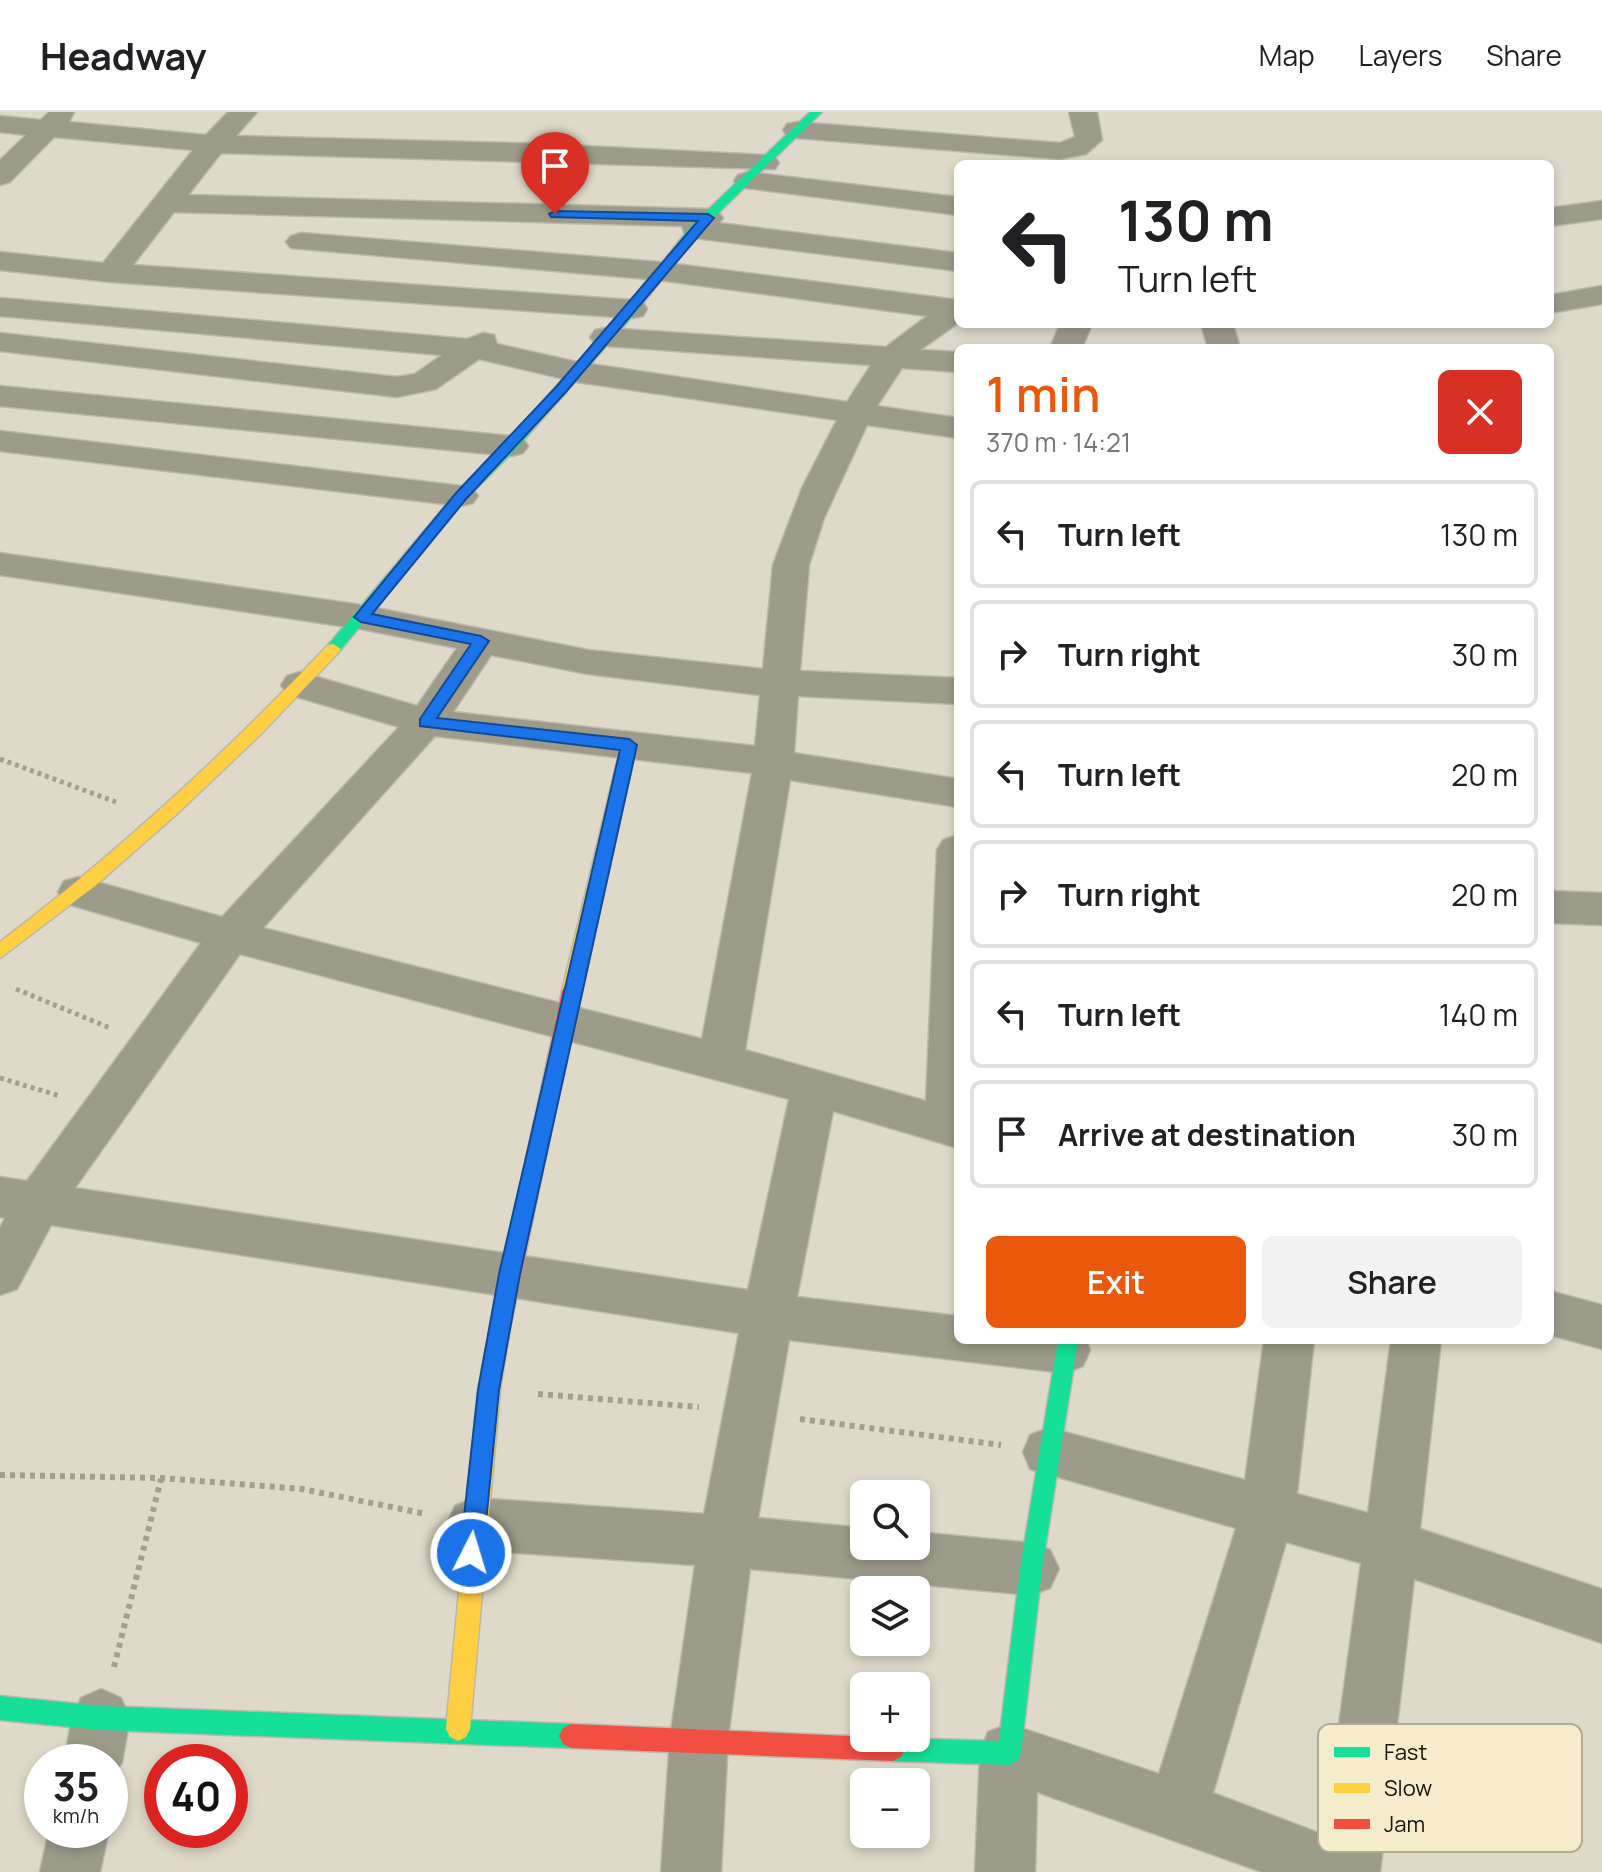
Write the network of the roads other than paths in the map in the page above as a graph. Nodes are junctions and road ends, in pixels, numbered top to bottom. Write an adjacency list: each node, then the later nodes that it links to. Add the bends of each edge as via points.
1 (144, 112): 7 (street)
2 (243, 112): 8 (street)
3 (1083, 112): 9 (street, via 1088,140 1076,148)
4 (57, 120): 6 (street); 7 (street); 11 (street)
5 (806, 121): 9 (street); 10 (street)
6 (0, 124)
7 (125, 137): 8 (street)
8 (213, 144): 12 (street); 13 (street)
9 (1022, 156)
10 (757, 172): 12 (street, via 544,152); 14 (street); 17 (street)
11 (0, 176)
12 (322, 178): 13 (street); 17 (street); 18 (street)
13 (166, 203): 22 (street)
14 (954, 205)
15 (1602, 210): 16 (street)
16 (1554, 216)
17 (701, 223): 20 (street); 21 (street)
18 (301, 242): 21 (street); 23 (street)
19 (0, 261): 22 (street)
20 (954, 261)
21 (659, 271): 28 (street); 29 (street)
22 (111, 273): 23 (street)
23 (286, 284): 25 (street)
24 (1602, 295): 26 (street)
25 (517, 300): 28 (street); 33 (street)
26 (1554, 303)
27 (0, 307): 33 (street)
28 (632, 309): 31 (street)
29 (954, 310)
30 (954, 312): 34 (street)
31 (606, 337): 34 (street); 36 (street)
32 (0, 342): 33 (street, via 397,387 425,382)
33 (477, 349): 36 (street)
34 (894, 357): 35 (street); 38 (street)
35 (954, 362)
36 (577, 372): 38 (street); 41 (street)
37 (0, 396): 41 (street)
38 (857, 415): 39 (street); 46 (street, via 797,536)
39 (954, 427)
40 (0, 441): 42 (street)
41 (511, 446): 42 (street)
42 (461, 496): 44 (street)
43 (0, 564): 44 (street)
44 (361, 617): 45 (street); 47 (street)
45 (481, 641): 46 (street, via 588,662); 49 (street)
46 (780, 684): 48 (street); 51 (street)
47 (300, 685): 49 (street); 53 (street)
48 (954, 691)
49 (426, 722): 50 (street); 56 (street)
50 (629, 745): 51 (street); 58 (street)
51 (773, 765): 52 (street); 59 (street)
52 (954, 792)
53 (79, 892): 56 (street); 57 (street)
54 (1554, 907): 55 (street)
55 (1602, 909)
56 (229, 937): 58 (street); 63 (street, via 105,1110)
57 (0, 951)
58 (564, 1022): 59 (street); 65 (street)
59 (720, 1062): 61 (street)
60 (954, 1072): 62 (street)
61 (815, 1086): 62 (street); 67 (street)
62 (953, 1128)
63 (20, 1200): 64 (street); 65 (street)
64 (0, 1274)
65 (509, 1274): 67 (street); 75 (street)
66 (1554, 1314): 68 (street)
67 (767, 1315): 69 (street); 76 (street)
68 (1602, 1327)
69 (954, 1338)
70 (1289, 1344): 74 (street)
71 (1416, 1344): 77 (street)
72 (1066, 1345): 73 (street)
73 (1049, 1452): 74 (street); 78 (street)
74 (1268, 1511): 77 (street); 86 (street)
75 (474, 1524): 76 (street); 82 (street)
76 (725, 1541): 78 (street); 84 (street)
77 (1391, 1545): 79 (street); 81 (street)
78 (1031, 1569): 85 (street)
79 (1602, 1616)
80 (0, 1708): 83 (street)
81 (1369, 1724)
82 (458, 1729): 83 (street); 84 (street)
83 (97, 1740)
84 (698, 1742): 85 (street); 90 (street)
85 (1009, 1753): 86 (street); 91 (street)
86 (1178, 1810): 92 (street)
87 (75, 1848): 89 (street)
88 (1353, 1852): 93 (street)
89 (70, 1872)
90 (691, 1872)
91 (1005, 1872)
92 (1341, 1872)
93 (1350, 1872)

